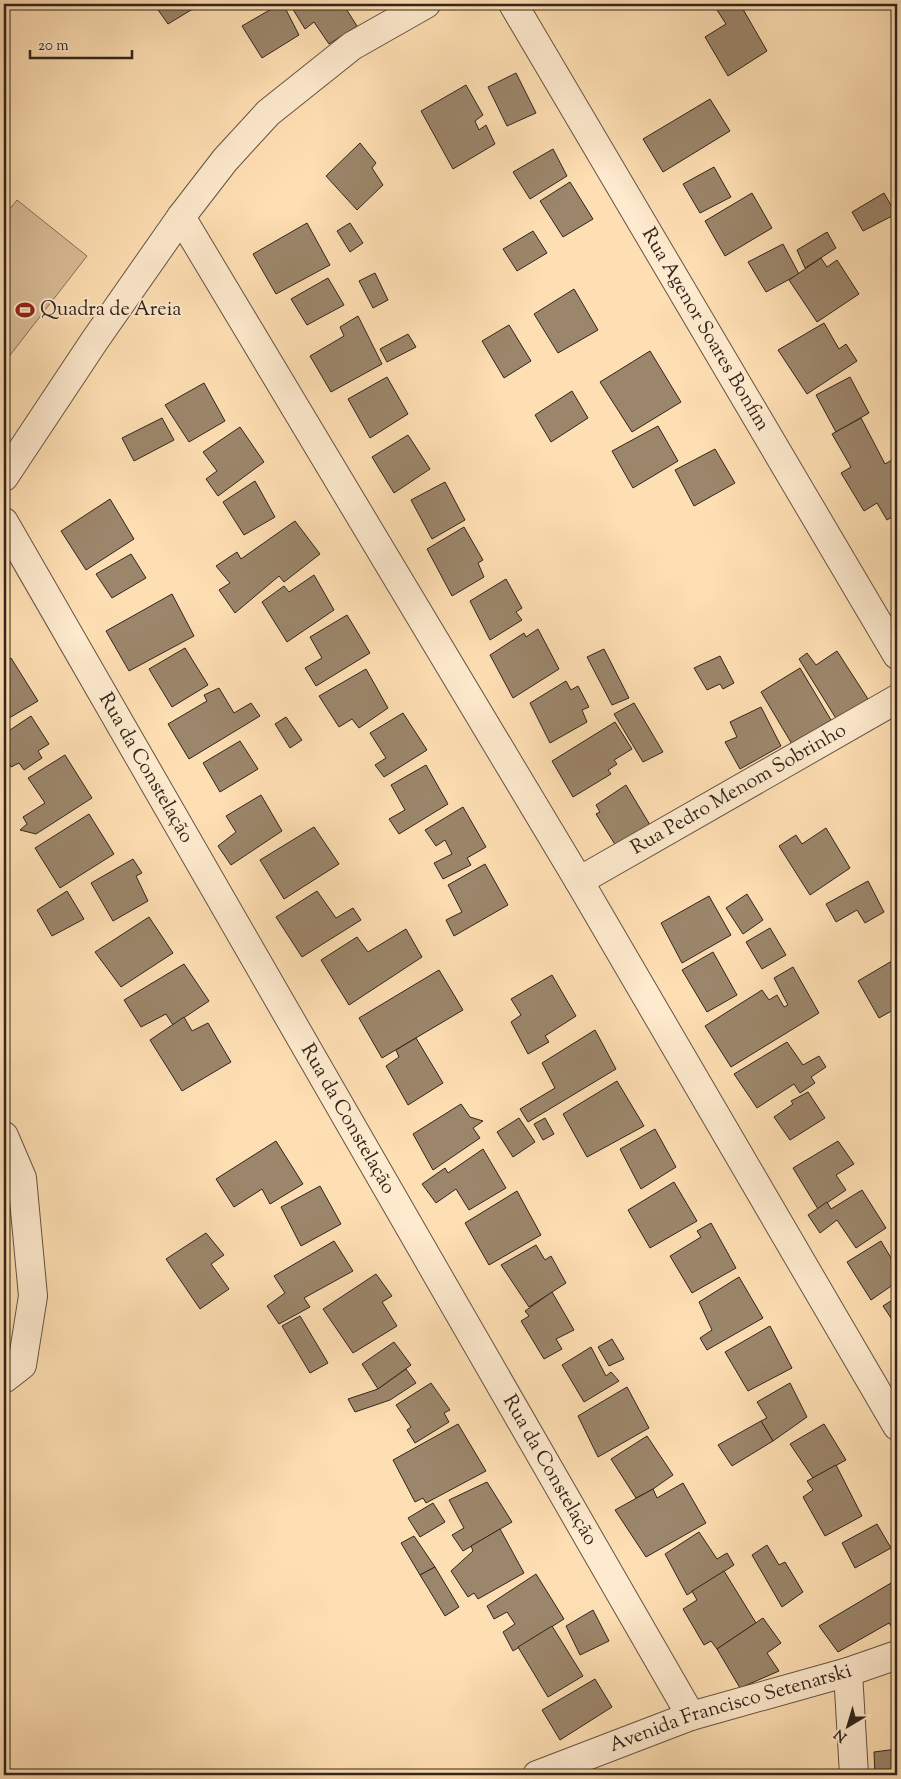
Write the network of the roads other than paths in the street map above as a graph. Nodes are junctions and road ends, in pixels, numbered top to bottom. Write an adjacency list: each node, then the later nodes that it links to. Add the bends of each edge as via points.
1 (426, 4): 3 (street, via 352,46 268,113 225,160)
2 (513, 4): 6 (street, Rua Agenor Soares Bonfim)
3 (181, 217): 4 (street); 8 (street)
4 (4, 477)
5 (4, 522): 14 (street, Rua da Constelação)
6 (897, 655)
7 (897, 699): 8 (street, Rua Pedro Menom Sobrinho)
8 (579, 881): 11 (street)
9 (4, 1136): 10 (street, via 22,1178 33,1296 22,1365)
10 (4, 1379)
11 (897, 1426)
12 (897, 1656): 13 (street, Avenida Francisco Setenarski)
13 (848, 1672): 14 (street, Avenida Francisco Setenarski); 16 (street)
14 (691, 1716): 15 (street, Avenida Francisco Setenarski)
15 (537, 1775)
16 (854, 1775)

